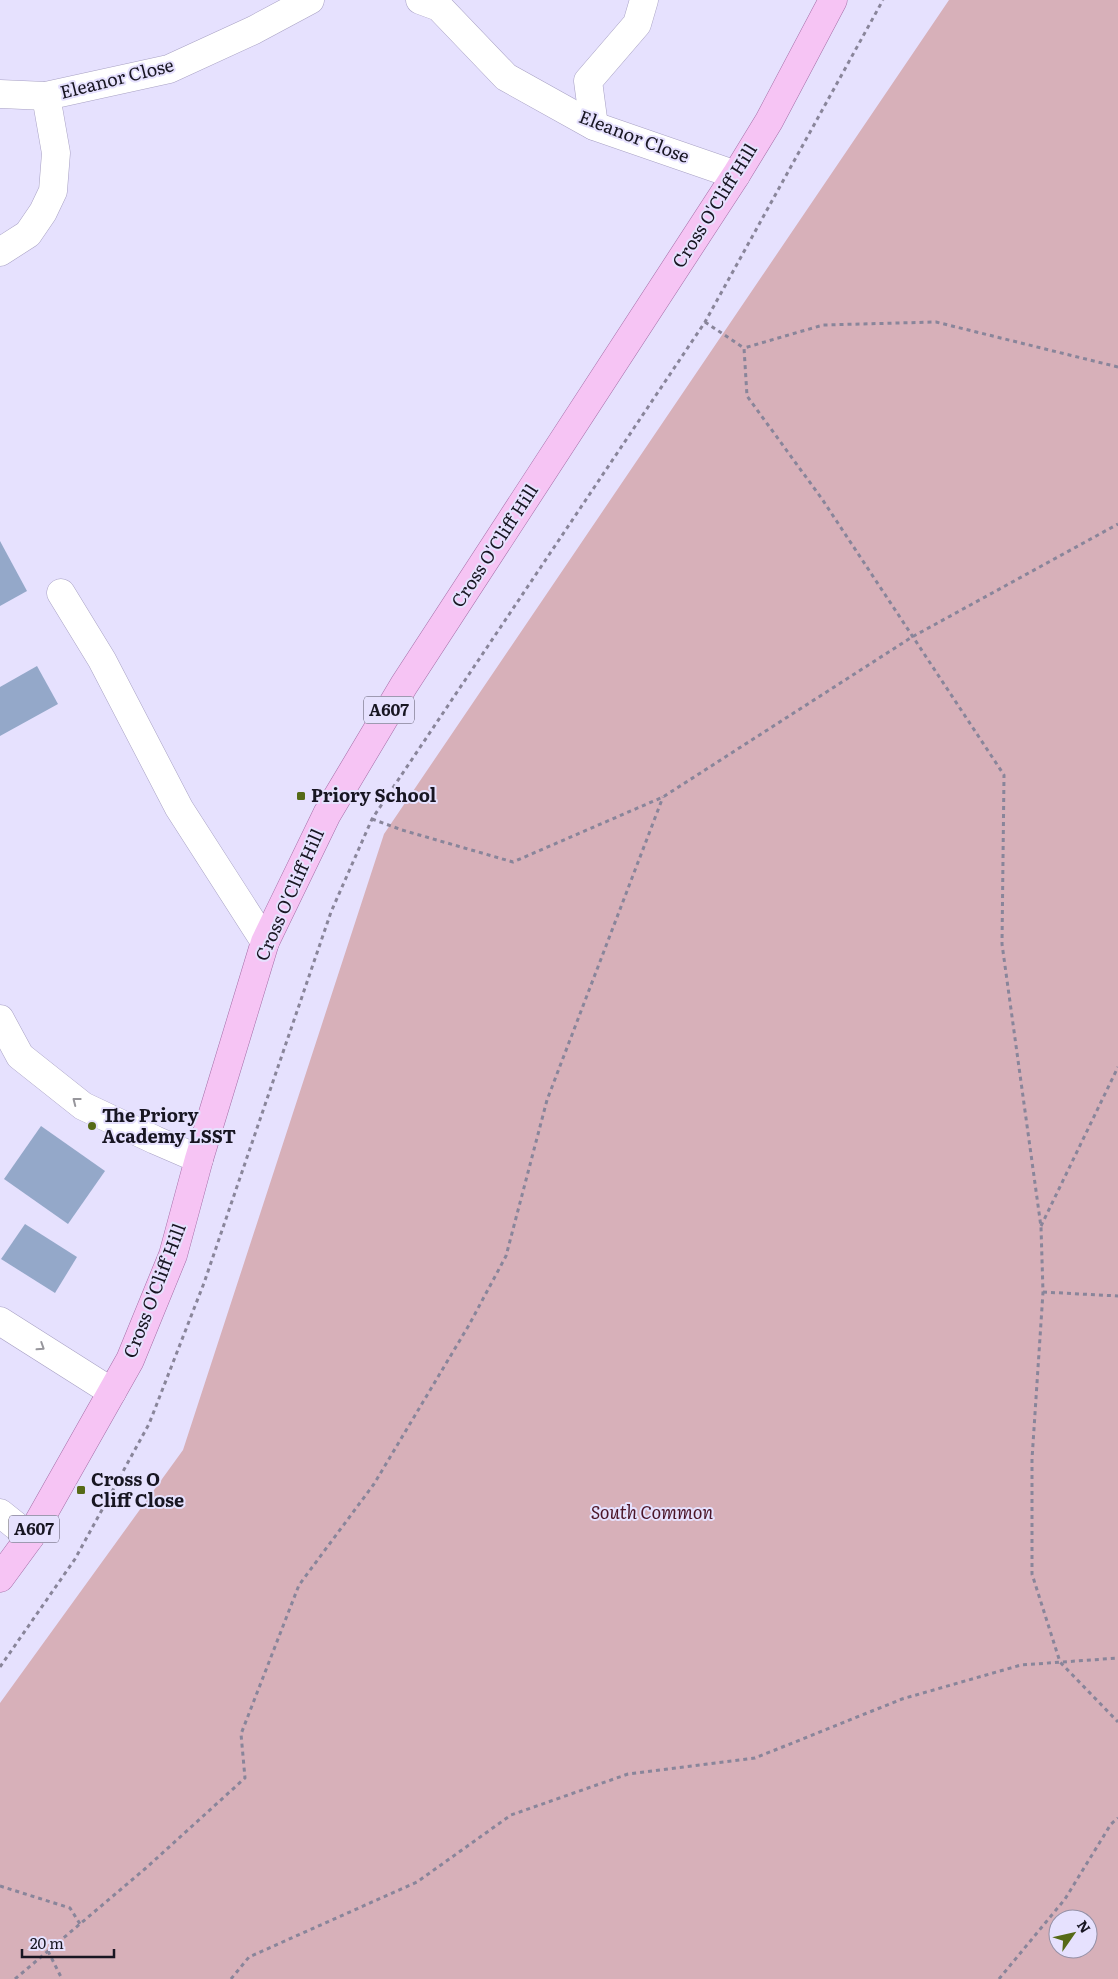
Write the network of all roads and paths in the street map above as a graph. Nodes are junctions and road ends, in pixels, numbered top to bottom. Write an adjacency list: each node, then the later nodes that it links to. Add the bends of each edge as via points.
1 (310, 0): 7 (street, Eleanor Close, via 169,69)
2 (420, 0): 8 (street, Eleanor Close, via 439,7 506,77)
3 (644, 0): 8 (street, via 637,24 588,81)
4 (833, 0): 9 (main road, Cross O'Cliff Hill / A607)
5 (883, 0): 11 (path)
6 (0, 94): 7 (street, Eleanor Close)
7 (46, 96): 10 (street, via 56,153 53,191 28,234)
8 (594, 126): 9 (street, Eleanor Close)
9 (736, 175): 18 (main road, Cross O'Cliff Hill / A607, via 404,685 327,814)
10 (0, 252)
11 (704, 322): 12 (path); 17 (path, via 372,818 402,830 513,862)
12 (744, 348): 13 (path, via 823,325 936,322); 16 (path, via 747,396 822,499)
13 (1118, 367)
14 (1118, 524): 16 (path)
15 (61, 593): 18 (street, via 102,660 179,808)
16 (912, 637): 17 (path); 22 (path, via 1004,775 1002,944)
17 (663, 797): 35 (path, via 547,1100 506,1256 470,1324 374,1484 299,1585 241,1734 245,1778)
18 (265, 942): 21 (main road, Cross O'Cliff Hill / A607)
19 (1, 1023): 21 (street, one-way to 19, via 83,1106 20,1056)
20 (1118, 1067): 22 (path)
21 (199, 1159): 26 (main road, Cross O'Cliff Hill / A607, via 173,1255 130,1360)
22 (1041, 1226): 23 (path)
23 (1042, 1292): 24 (path); 31 (path, via 1032,1459 1032,1574)
24 (1118, 1296)
25 (0, 1320): 26 (street, one-way to 26)
26 (112, 1392): 28 (main road, Cross O'Cliff Hill / A607)
27 (0, 1513): 28 (street)
28 (30, 1538): 29 (main road, Cross O'Cliff Hill / A607)
29 (0, 1578)
30 (1118, 1658): 31 (path)
31 (1060, 1662): 32 (path); 39 (path, via 1021,1665 902,1699 755,1758 628,1774 510,1815 417,1882 249,1957)
32 (1118, 1722)
33 (1118, 1818): 40 (path, via 1111,1824 1065,1899)
34 (0, 1886): 35 (path, via 70,1908)
35 (80, 1924): 36 (path)
36 (48, 1951): 37 (path); 38 (path)
37 (15, 1979)
38 (62, 1979)
39 (231, 1979)
40 (999, 1979)

